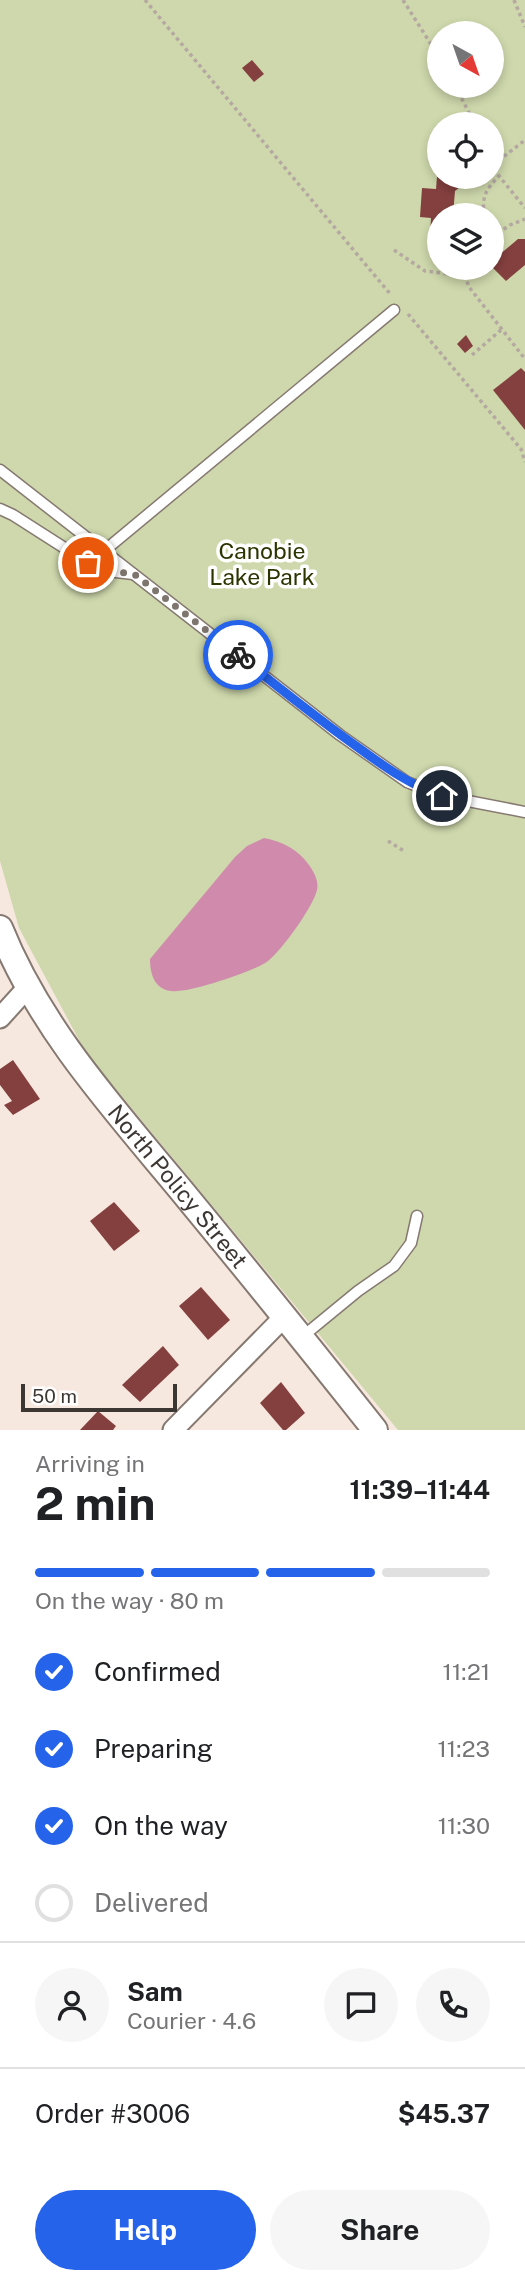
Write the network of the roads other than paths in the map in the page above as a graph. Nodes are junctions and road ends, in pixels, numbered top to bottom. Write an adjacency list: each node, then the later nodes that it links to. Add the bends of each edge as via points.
1 (398, 307): 4 (lane)
2 (0, 470): 4 (lane)
3 (0, 509): 5 (lane, via 99,570)
4 (104, 551): 5 (lane)
5 (134, 574): 6 (lane, via 407,782 442,796)
6 (525, 812)
7 (0, 928): 8 (street, North Policy Street)
8 (28, 987): 9 (street); 11 (street, North Policy Street, via 83,1072)
9 (0, 1018)
10 (417, 1216): 12 (lane, via 411,1243 394,1266)
11 (285, 1316): 12 (street, North Policy Street); 13 (street)
12 (302, 1337): 14 (street, North Policy Street)
13 (173, 1430)
14 (375, 1430)

